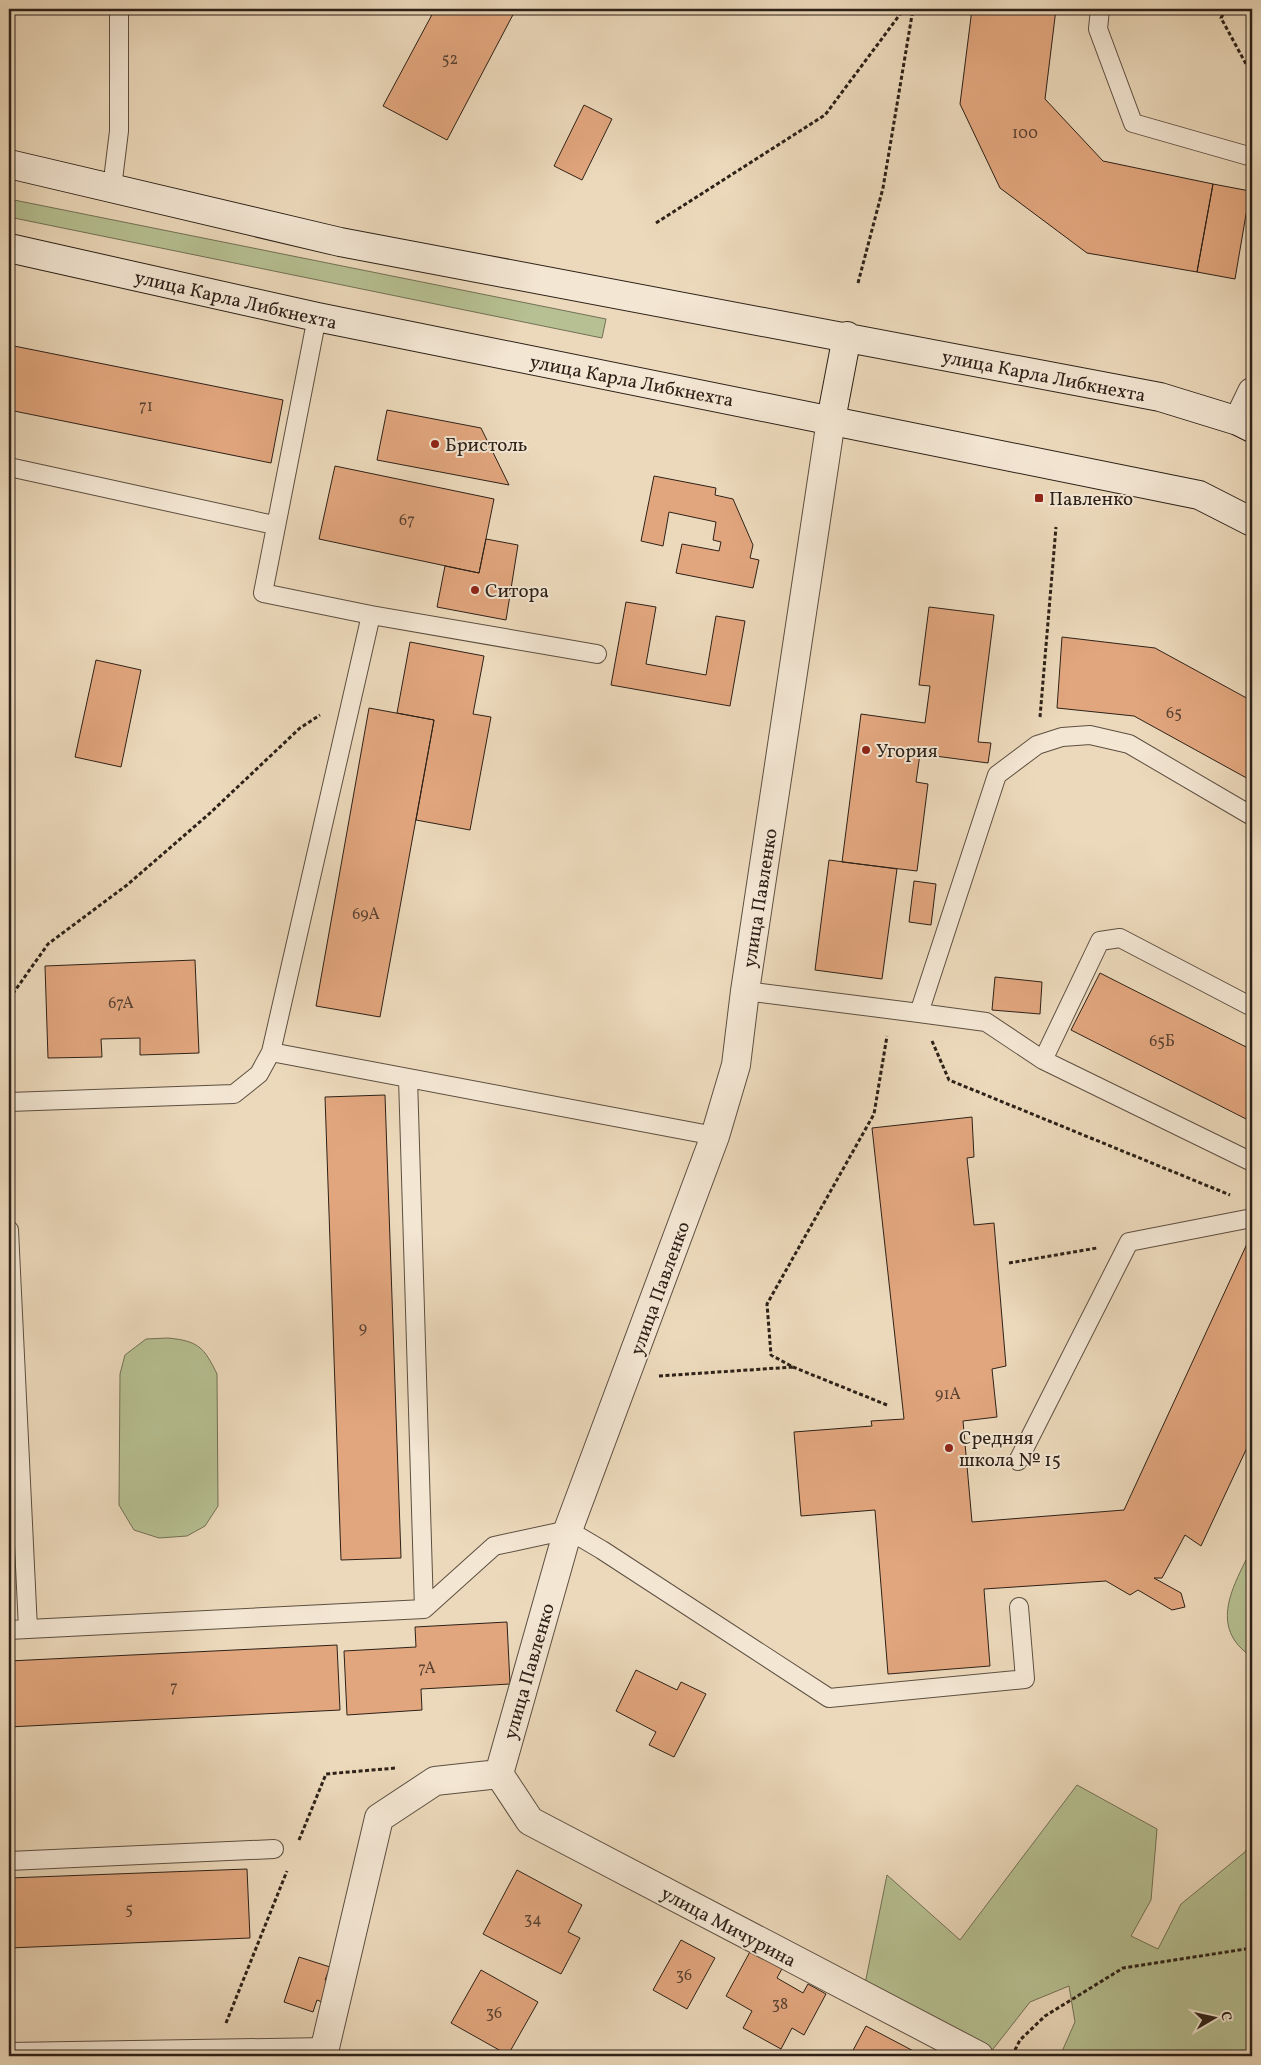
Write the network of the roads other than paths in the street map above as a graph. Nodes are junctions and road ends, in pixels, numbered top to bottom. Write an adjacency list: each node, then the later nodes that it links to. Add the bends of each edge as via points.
1 (119, 9): 5 (lane, via 120,130)
2 (1100, 9): 3 (lane, via 1098,29 1133,123)
3 (1252, 157)
4 (9, 164): 5 (main road, улица Карла Либкнехта)
5 (112, 188): 8 (main road, улица Карла Либкнехта, via 340,242)
6 (9, 248): 7 (main road, улица Карла Либкнехта)
7 (317, 318): 10 (main road, улица Карла Либкнехта); 14 (lane)
8 (847, 336): 10 (main road, улица Павленко); 11 (main road, улица Карла Либкнехта, via 1160,397)
9 (1252, 392): 11 (main road)
10 (831, 420): 13 (main road, улица Карла Либкнехта, via 1200,495); 18 (main road, улица Павленко)
11 (1245, 425)
12 (9, 467): 14 (lane)
13 (1252, 522)
14 (274, 525): 15 (lane, via 263,593)
15 (371, 615): 16 (lane); 21 (lane)
16 (597, 654)
17 (1252, 816): 20 (lane, via 1129,744 1090,735 1062,737 1037,745 997,775)
18 (745, 991): 20 (lane); 25 (main road, улица Павленко, via 736,1065)
19 (1252, 1007): 22 (lane, via 1120,938 1100,941)
20 (919, 1013): 22 (lane, via 986,1022)
21 (270, 1052): 23 (lane); 24 (lane, via 259,1074 234,1094)
22 (1043, 1060): 26 (lane)
23 (408, 1078): 25 (lane); 32 (lane)
24 (9, 1102)
25 (715, 1136): 30 (main road, улица Павленко)
26 (1252, 1162)
27 (1252, 1218): 29 (lane, via 1129,1242)
28 (9, 1230): 33 (lane)
29 (1018, 1460)
30 (568, 1530): 31 (lane, via 829,1698 1026,1679); 32 (lane, via 494,1546); 35 (main road, улица Павленко)
31 (1019, 1607)
32 (424, 1609): 33 (lane)
33 (28, 1629): 34 (lane)
34 (9, 1630)
35 (499, 1774): 39 (main road, via 435,1781 379,1818); 40 (main road, улица Мичурина, via 530,1821)
36 (274, 1849): 37 (lane)
37 (9, 1861)
38 (9, 2052): 39 (lane)
39 (332, 2053)
40 (979, 2056)

